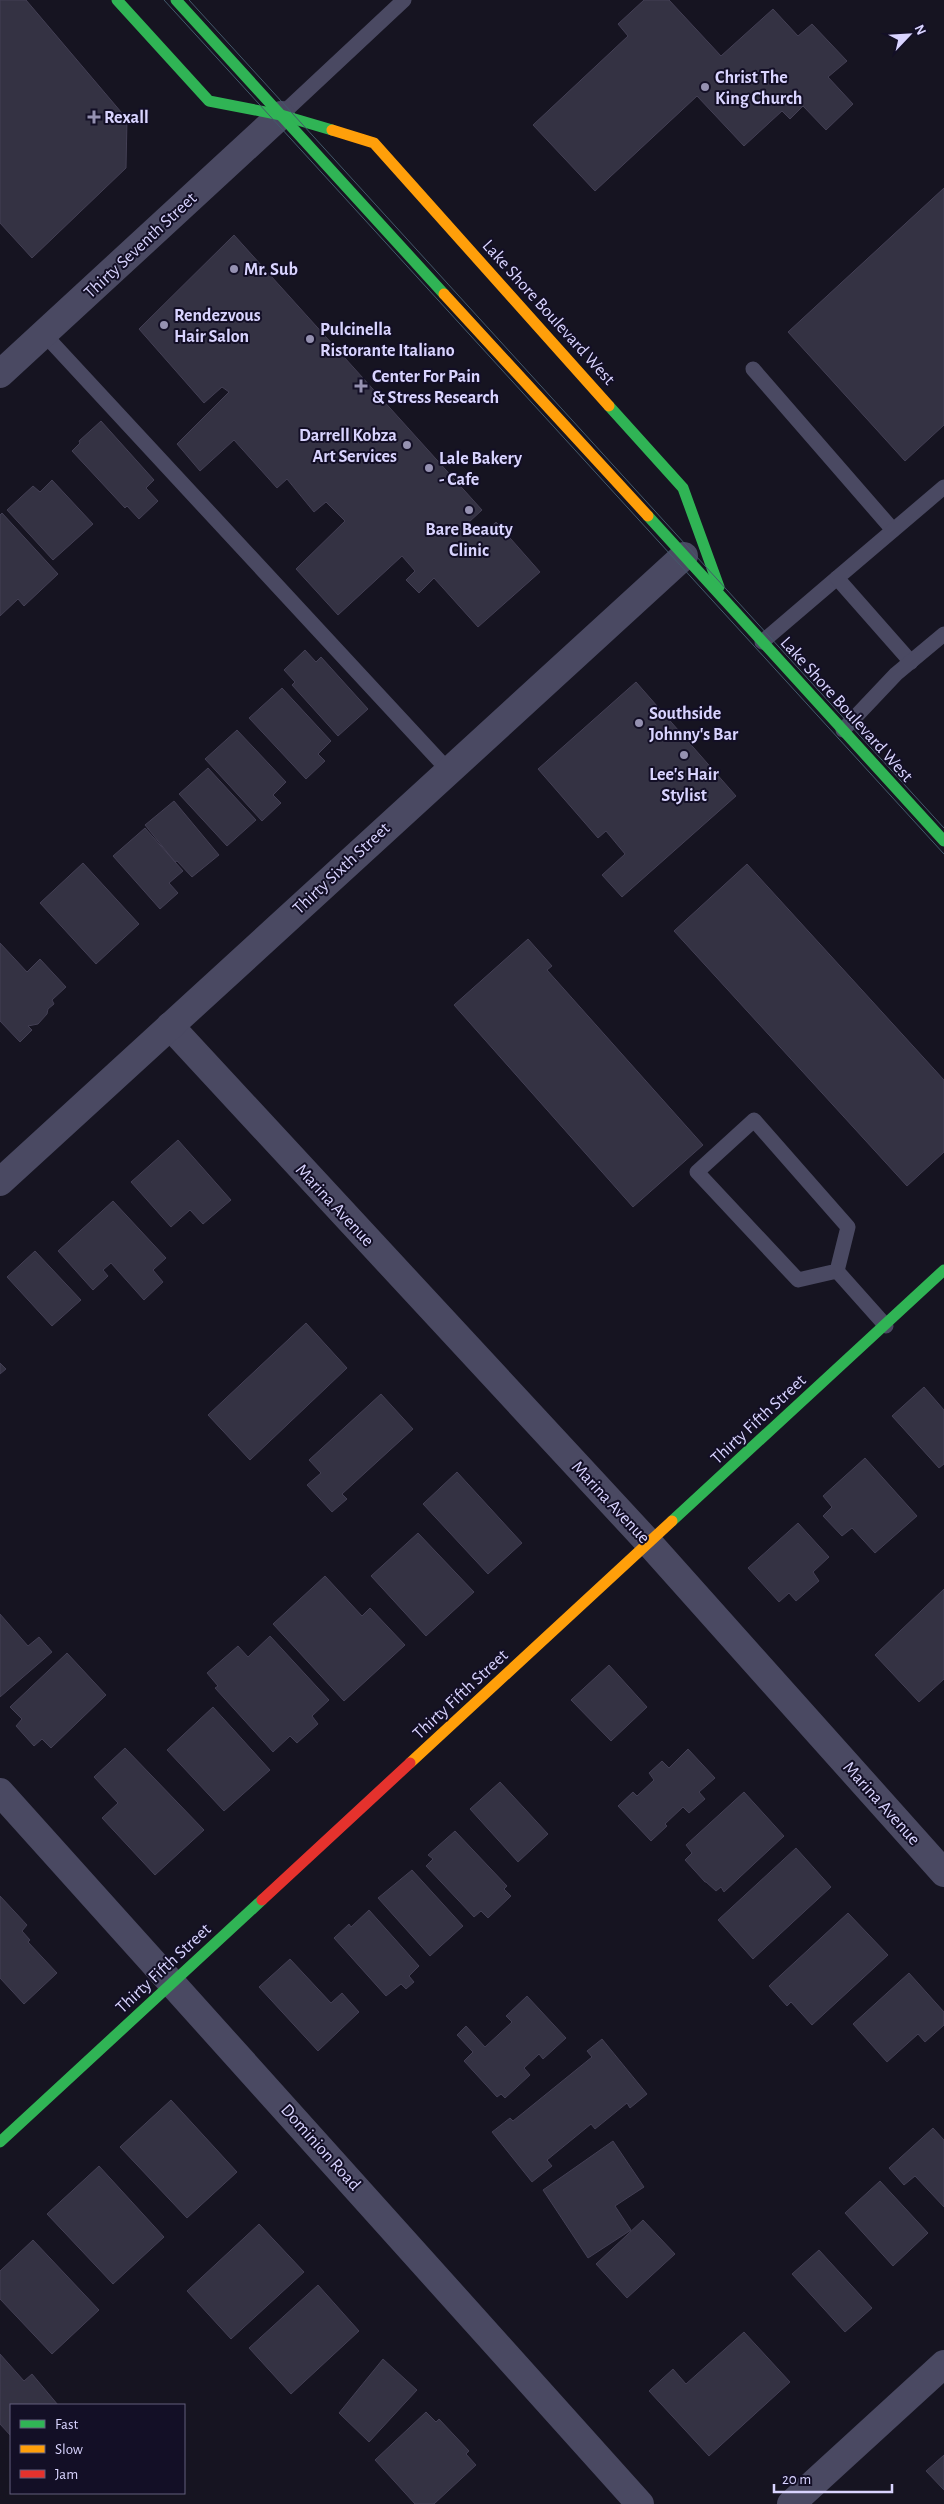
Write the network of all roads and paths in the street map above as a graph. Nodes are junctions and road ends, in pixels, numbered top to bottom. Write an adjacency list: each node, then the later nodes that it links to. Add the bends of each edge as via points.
1 (117, 0): 4 (main road, Lake Shore Boulevard West, via 209,101)
2 (176, 0): 4 (main road, Lake Shore Boulevard West)
3 (404, 0): 4 (lane)
4 (281, 115): 5 (street, Thirty Seventh Street); 10 (main road, Lake Shore Boulevard West); 12 (main road, Lake Shore Boulevard West, via 374,143 381,150 683,488)
5 (44, 334): 7 (street, Thirty Seventh Street); 17 (lane)
6 (753, 369): 9 (lane)
7 (0, 374)
8 (944, 487): 9 (lane)
9 (893, 530): 11 (lane)
10 (684, 556): 12 (main road, Lake Shore Boulevard West); 17 (street, Thirty Sixth Street)
11 (837, 578): 14 (lane); 15 (lane)
12 (724, 601): 14 (main road, Lake Shore Boulevard West)
13 (944, 634): 15 (lane)
14 (762, 642): 16 (main road, Lake Shore Boulevard West)
15 (910, 662): 16 (lane)
16 (843, 730): 18 (main road, Lake Shore Boulevard West)
17 (448, 770): 19 (street, Thirty Sixth Street)
18 (944, 841)
19 (170, 1026): 20 (street, Thirty Sixth Street); 24 (street, Marina Avenue)
20 (0, 1182)
21 (944, 1270): 23 (main road, Thirty Fifth Street)
22 (837, 1271): 22 (lane, via 848,1227 754,1120 697,1172 798,1280); 23 (lane)
23 (886, 1326): 24 (main road, Thirty Fifth Street)
24 (649, 1543): 26 (street, Marina Avenue); 27 (main road, Thirty Fifth Street)
25 (0, 1792): 27 (street, Dominion Road)
26 (944, 1873)
27 (173, 1982): 28 (main road, Thirty Fifth Street); 30 (street, Dominion Road)
28 (0, 2142)
29 (944, 2364): 31 (street)
30 (640, 2504)
31 (791, 2504)

